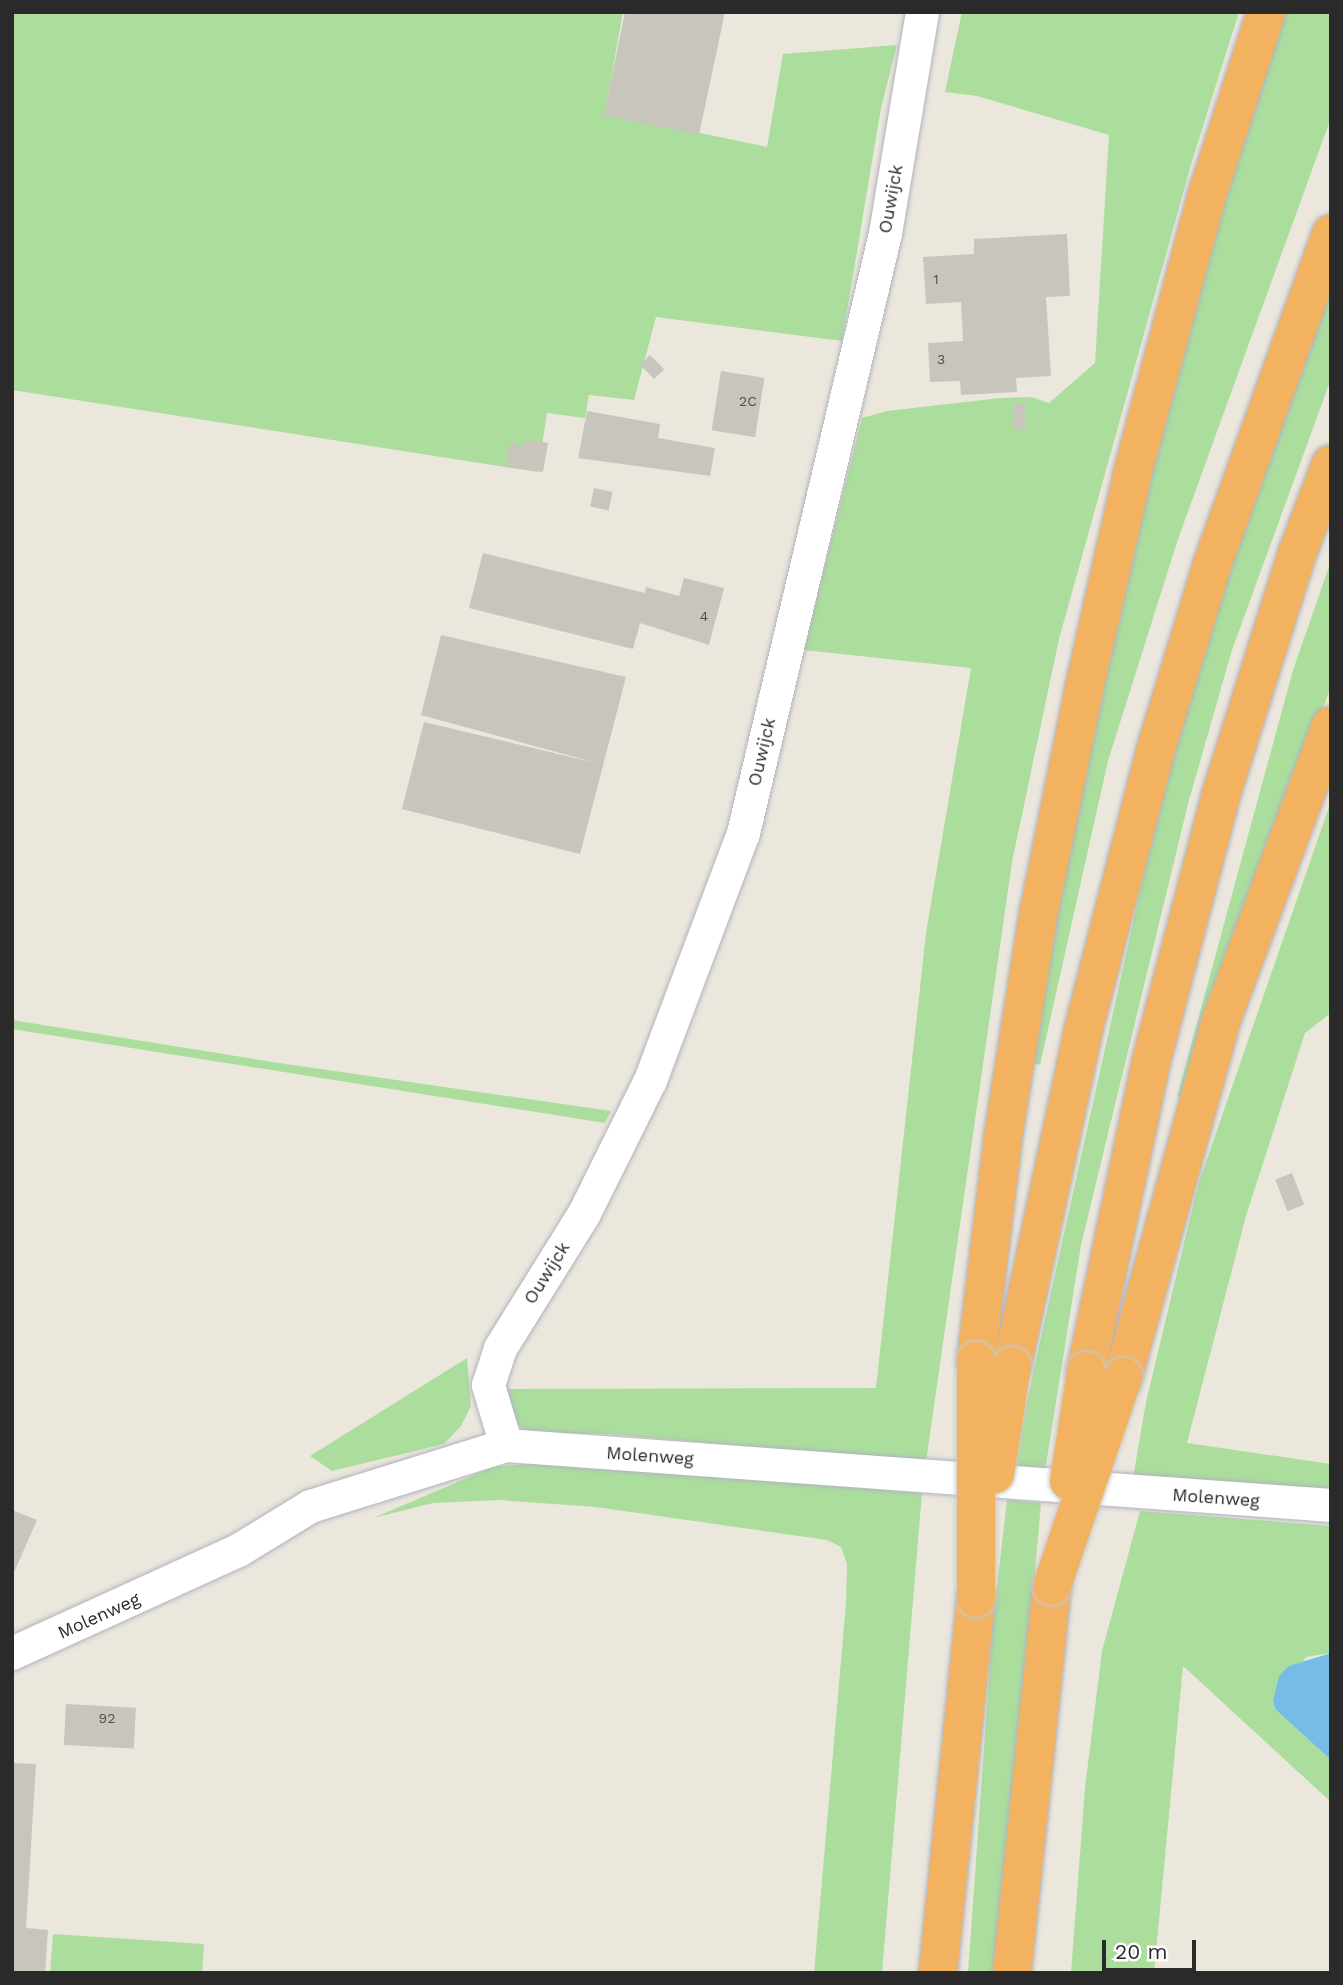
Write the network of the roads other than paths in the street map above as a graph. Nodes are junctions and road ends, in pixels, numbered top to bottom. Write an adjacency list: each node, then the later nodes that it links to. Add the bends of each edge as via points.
1 (922, 12): 7 (street, Ouwijck, via 885,233 743,833 650,1080 584,1213 500,1348 488,1385)
2 (1266, 12): 6 (highway, via 1200,219 1133,471 1084,689 1037,925 1004,1131)
3 (1331, 234): 6 (highway, via 1212,565 1155,752)
4 (1331, 464): 9 (highway, bridge, via 1297,554 1220,798 1152,1058 1086,1371)
5 (1331, 726): 9 (highway, bridge, via 1221,1021 1123,1377)
6 (994, 1363): 11 (highway, bridge, via 976,1598)
7 (506, 1445): 8 (street, Molenweg); 10 (street, Molenweg, via 310,1506 238,1550)
8 (1331, 1505)
9 (1051, 1593): 12 (highway)
10 (12, 1653)
11 (938, 1973)
12 (1012, 1973)

